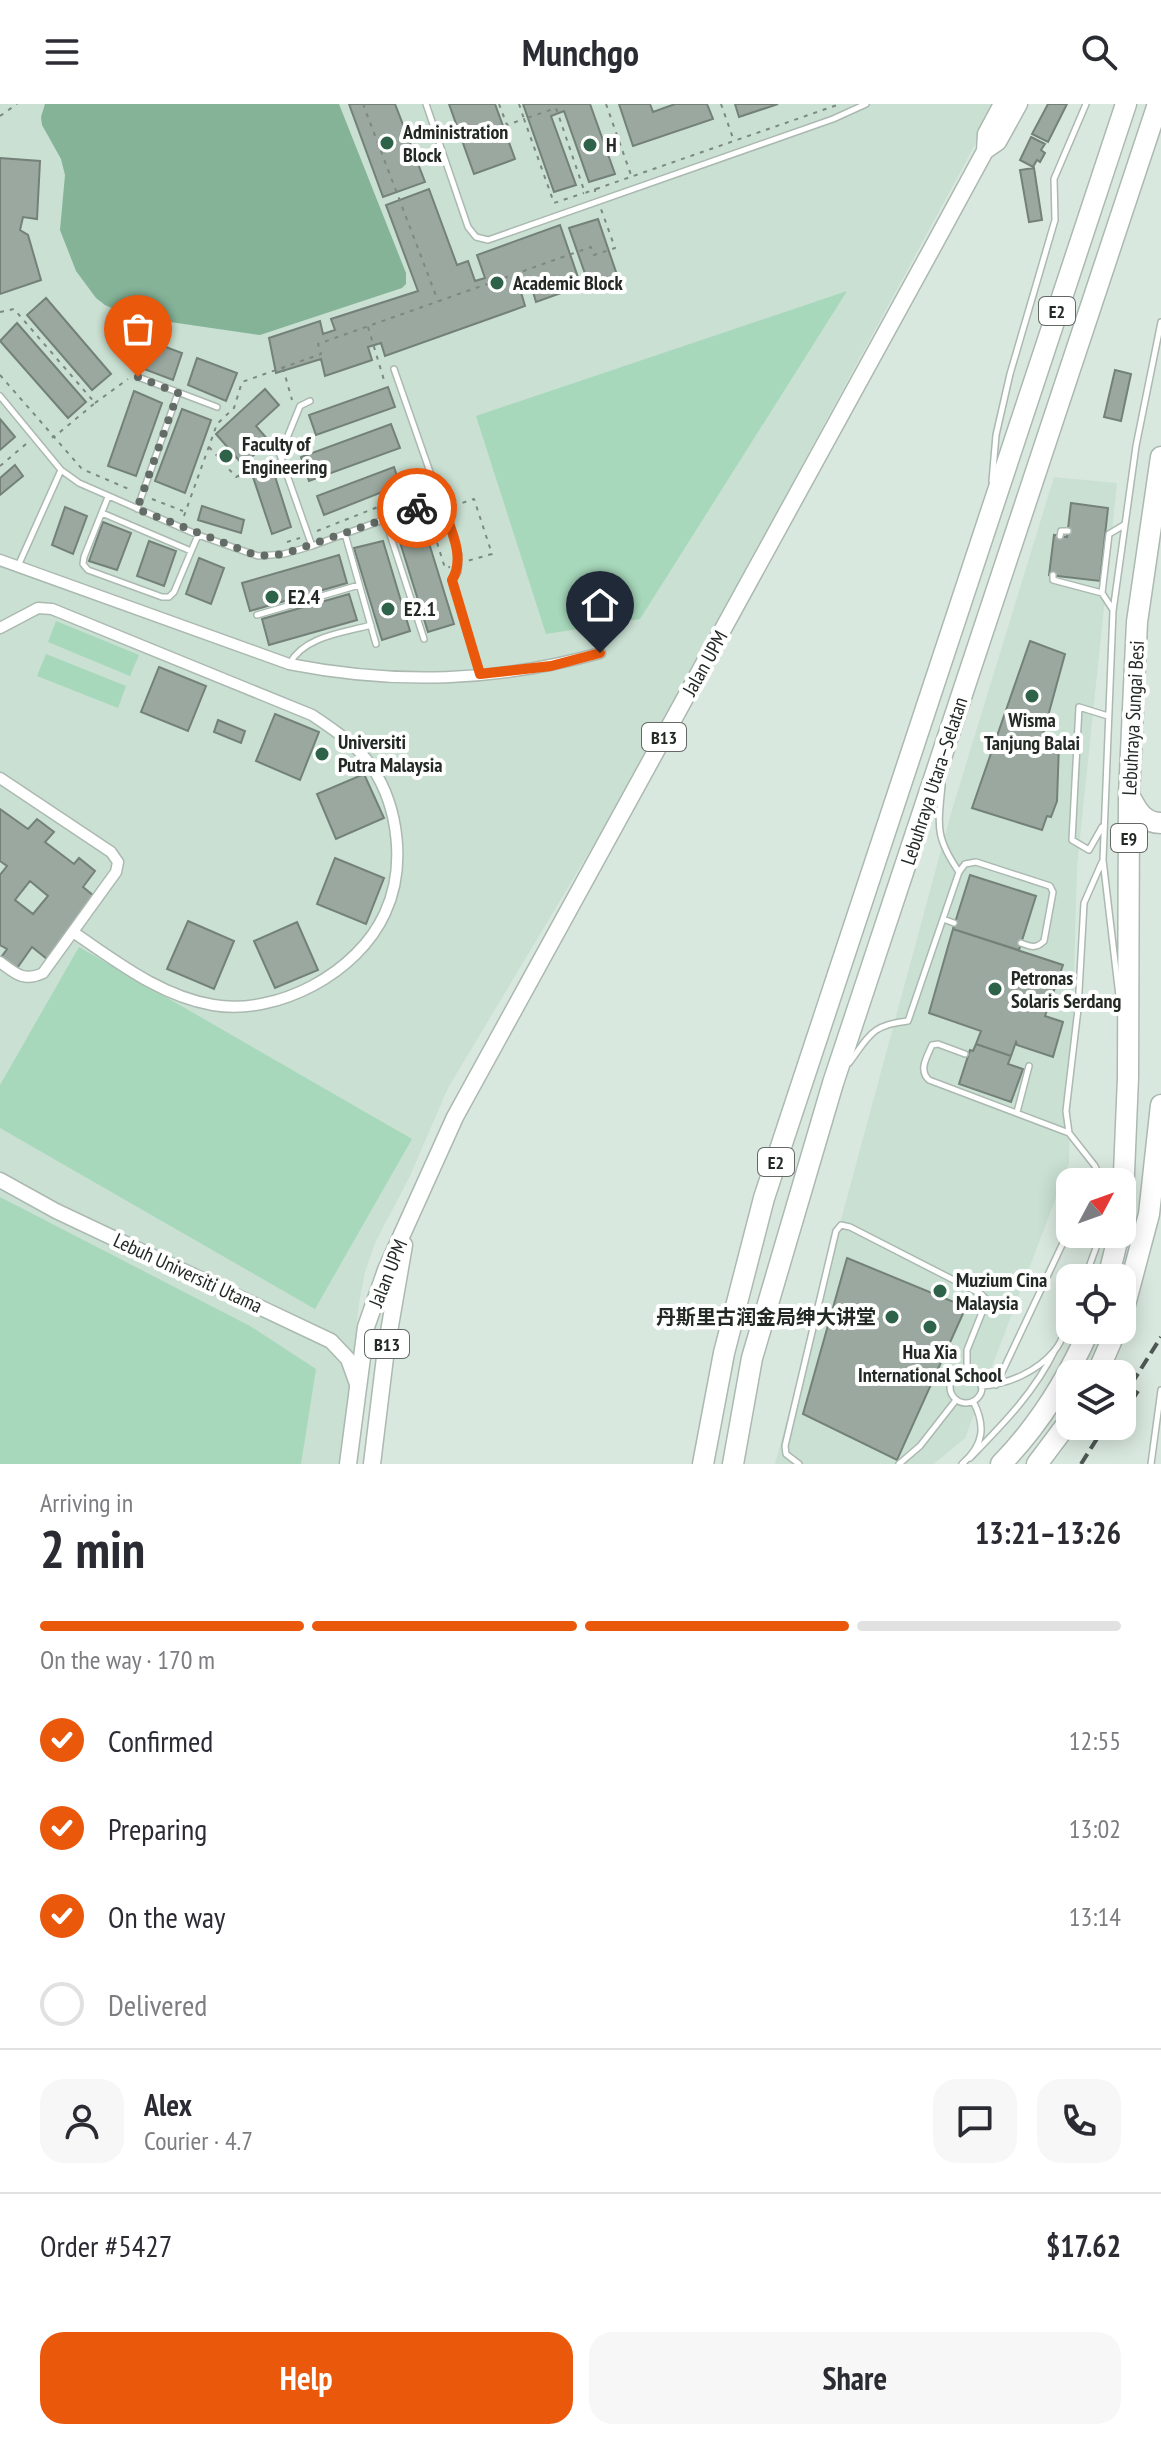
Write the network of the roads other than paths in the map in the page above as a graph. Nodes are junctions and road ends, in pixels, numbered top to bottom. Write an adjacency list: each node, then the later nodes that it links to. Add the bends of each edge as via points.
1 (426, 104): 2 (lane, via 468,227 476,237 488,240)
2 (866, 104)
3 (1002, 104): 8 (main road, Jalan UPM / B13, via 986,134)
4 (1019, 104): 8 (main road, B13, via 998,142)
5 (1086, 104): 22 (lane, via 1054,179 1055,220 1010,374)
6 (1126, 104): 22 (highway, Lebuhraya Utara–Selatan / E2)
7 (1158, 104): 46 (highway, Lebuhraya Utara–Selatan / E2)
8 (985, 151): 71 (main road, Jalan UPM / B13, via 455,1117)
9 (1161, 322): 24 (lane)
10 (394, 369): 19 (lane)
11 (138, 377): 12 (lane)
12 (178, 393): 15 (lane); 20 (lane)
13 (0, 396): 17 (lane)
14 (310, 401): 29 (lane, via 300,406 280,455)
15 (217, 407)
16 (1161, 457): 48 (highway, Lebuhraya Sungai Besi / E9, via 1137,622)
17 (61, 470): 18 (lane); 32 (lane)
18 (108, 497): 20 (lane); 21 (lane)
19 (440, 499): 23 (lane); 44 (lane, via 459,555 452,580)
20 (137, 509): 27 (lane)
21 (102, 513): 30 (lane); 30 (lane, via 84,557 88,570 169,597)
22 (988, 518): 88 (highway, Lebuhraya Utara–Selatan / E2, via 764,1198 724,1353)
23 (385, 519): 26 (lane); 40 (lane)
24 (1124, 525): 35 (lane, via 1107,534); 36 (lane)
25 (1068, 531): 28 (lane)
26 (345, 534): 29 (lane); 34 (lane)
27 (198, 535): 29 (lane, via 258,556); 30 (lane)
28 (1060, 536)
29 (312, 546)
30 (191, 551)
31 (1, 564): 32 (street)
32 (17, 567): 43 (street)
33 (1053, 575): 35 (lane, via 1053,580)
34 (359, 585): 37 (lane); 38 (lane)
35 (1102, 593): 36 (lane)
36 (1113, 611): 45 (lane)
37 (257, 615)
38 (371, 625): 41 (lane); 43 (lane, via 307,644)
39 (0, 628): 55 (street, via 38,608 52,609 312,715 344,737 371,766 388,802 398,845 386,913 370,939 342,966 288,999 214,1005 159,988)
40 (424, 639)
41 (376, 644)
42 (600, 653): 44 (street, via 551,666)
43 (289, 664): 44 (street, via 422,679)
44 (480, 674)
45 (1108, 716): 50 (lane); 50 (lane, via 1079,707 1072,840 1089,850)
46 (946, 744): 52 (lane, via 938,826 943,848); 63 (highway, Lebuhraya Utara–Selatan / E2)
47 (0, 778): 55 (street, via 111,852 118,862)
48 (1129, 795): 49 (highway, via 1139,814); 62 (highway, Lebuhraya Sungai Besi / E9)
49 (1161, 823)
50 (1104, 824): 51 (lane)
51 (1103, 860): 58 (lane); 66 (lane, via 1084,903 1066,1111)
52 (959, 872): 53 (lane); 56 (lane, via 976,862 1050,886 1044,941 1032,947)
53 (943, 919): 54 (lane); 63 (lane, via 908,1021 873,1031)
54 (954, 923)
55 (73, 932): 57 (street, via 43,973 31,979 18,977)
56 (1021, 943)
57 (0, 962)
58 (1119, 999)
59 (1121, 1015): 62 (lane)
60 (965, 1054): 65 (lane, via 932,1045 924,1075)
61 (1029, 1066): 65 (lane)
62 (1128, 1077): 68 (highway, Lebuhraya Sungai Besi / E9)
63 (833, 1083): 89 (highway, Lebuhraya Utara–Selatan / E2, via 752,1358)
64 (1161, 1105): 70 (highway)
65 (1017, 1112): 66 (lane)
66 (1069, 1133): 67 (lane)
67 (1096, 1168)
68 (1124, 1168)
69 (0, 1180): 78 (main road, Lebuh Universiti Utama, via 331,1341 348,1359)
70 (1155, 1216): 73 (highway)
71 (408, 1224): 78 (main road, Jalan UPM / B13, via 366,1327); 87 (main road, Jalan UPM / B13)
72 (1061, 1248): 79 (lane)
73 (1136, 1274)
74 (1058, 1344): 76 (lane)
75 (1082, 1344): 93 (highway, via 1052,1402)
76 (1055, 1350): 79 (lane, via 1028,1372); 85 (lane, via 1018,1409)
77 (967, 1372): 80 (lane); 82 (lane, via 951,1382); 90 (lane, via 967,1350 987,1300 841,1225 785,1446 786,1454)
78 (357, 1384): 86 (main road, Jalan UPM / B13)
79 (996, 1385): 80 (lane)
80 (981, 1386): 83 (lane)
81 (1161, 1390): 95 (lane)
82 (956, 1400): 83 (lane); 91 (lane)
83 (973, 1401): 85 (lane, via 983,1426)
84 (1056, 1439): 94 (highway)
85 (970, 1458): 92 (lane)
86 (348, 1464)
87 (372, 1464)
88 (703, 1464)
89 (733, 1464)
90 (799, 1464)
91 (899, 1464)
92 (962, 1464)
93 (1001, 1464)
94 (1037, 1464)
95 (1151, 1464)

